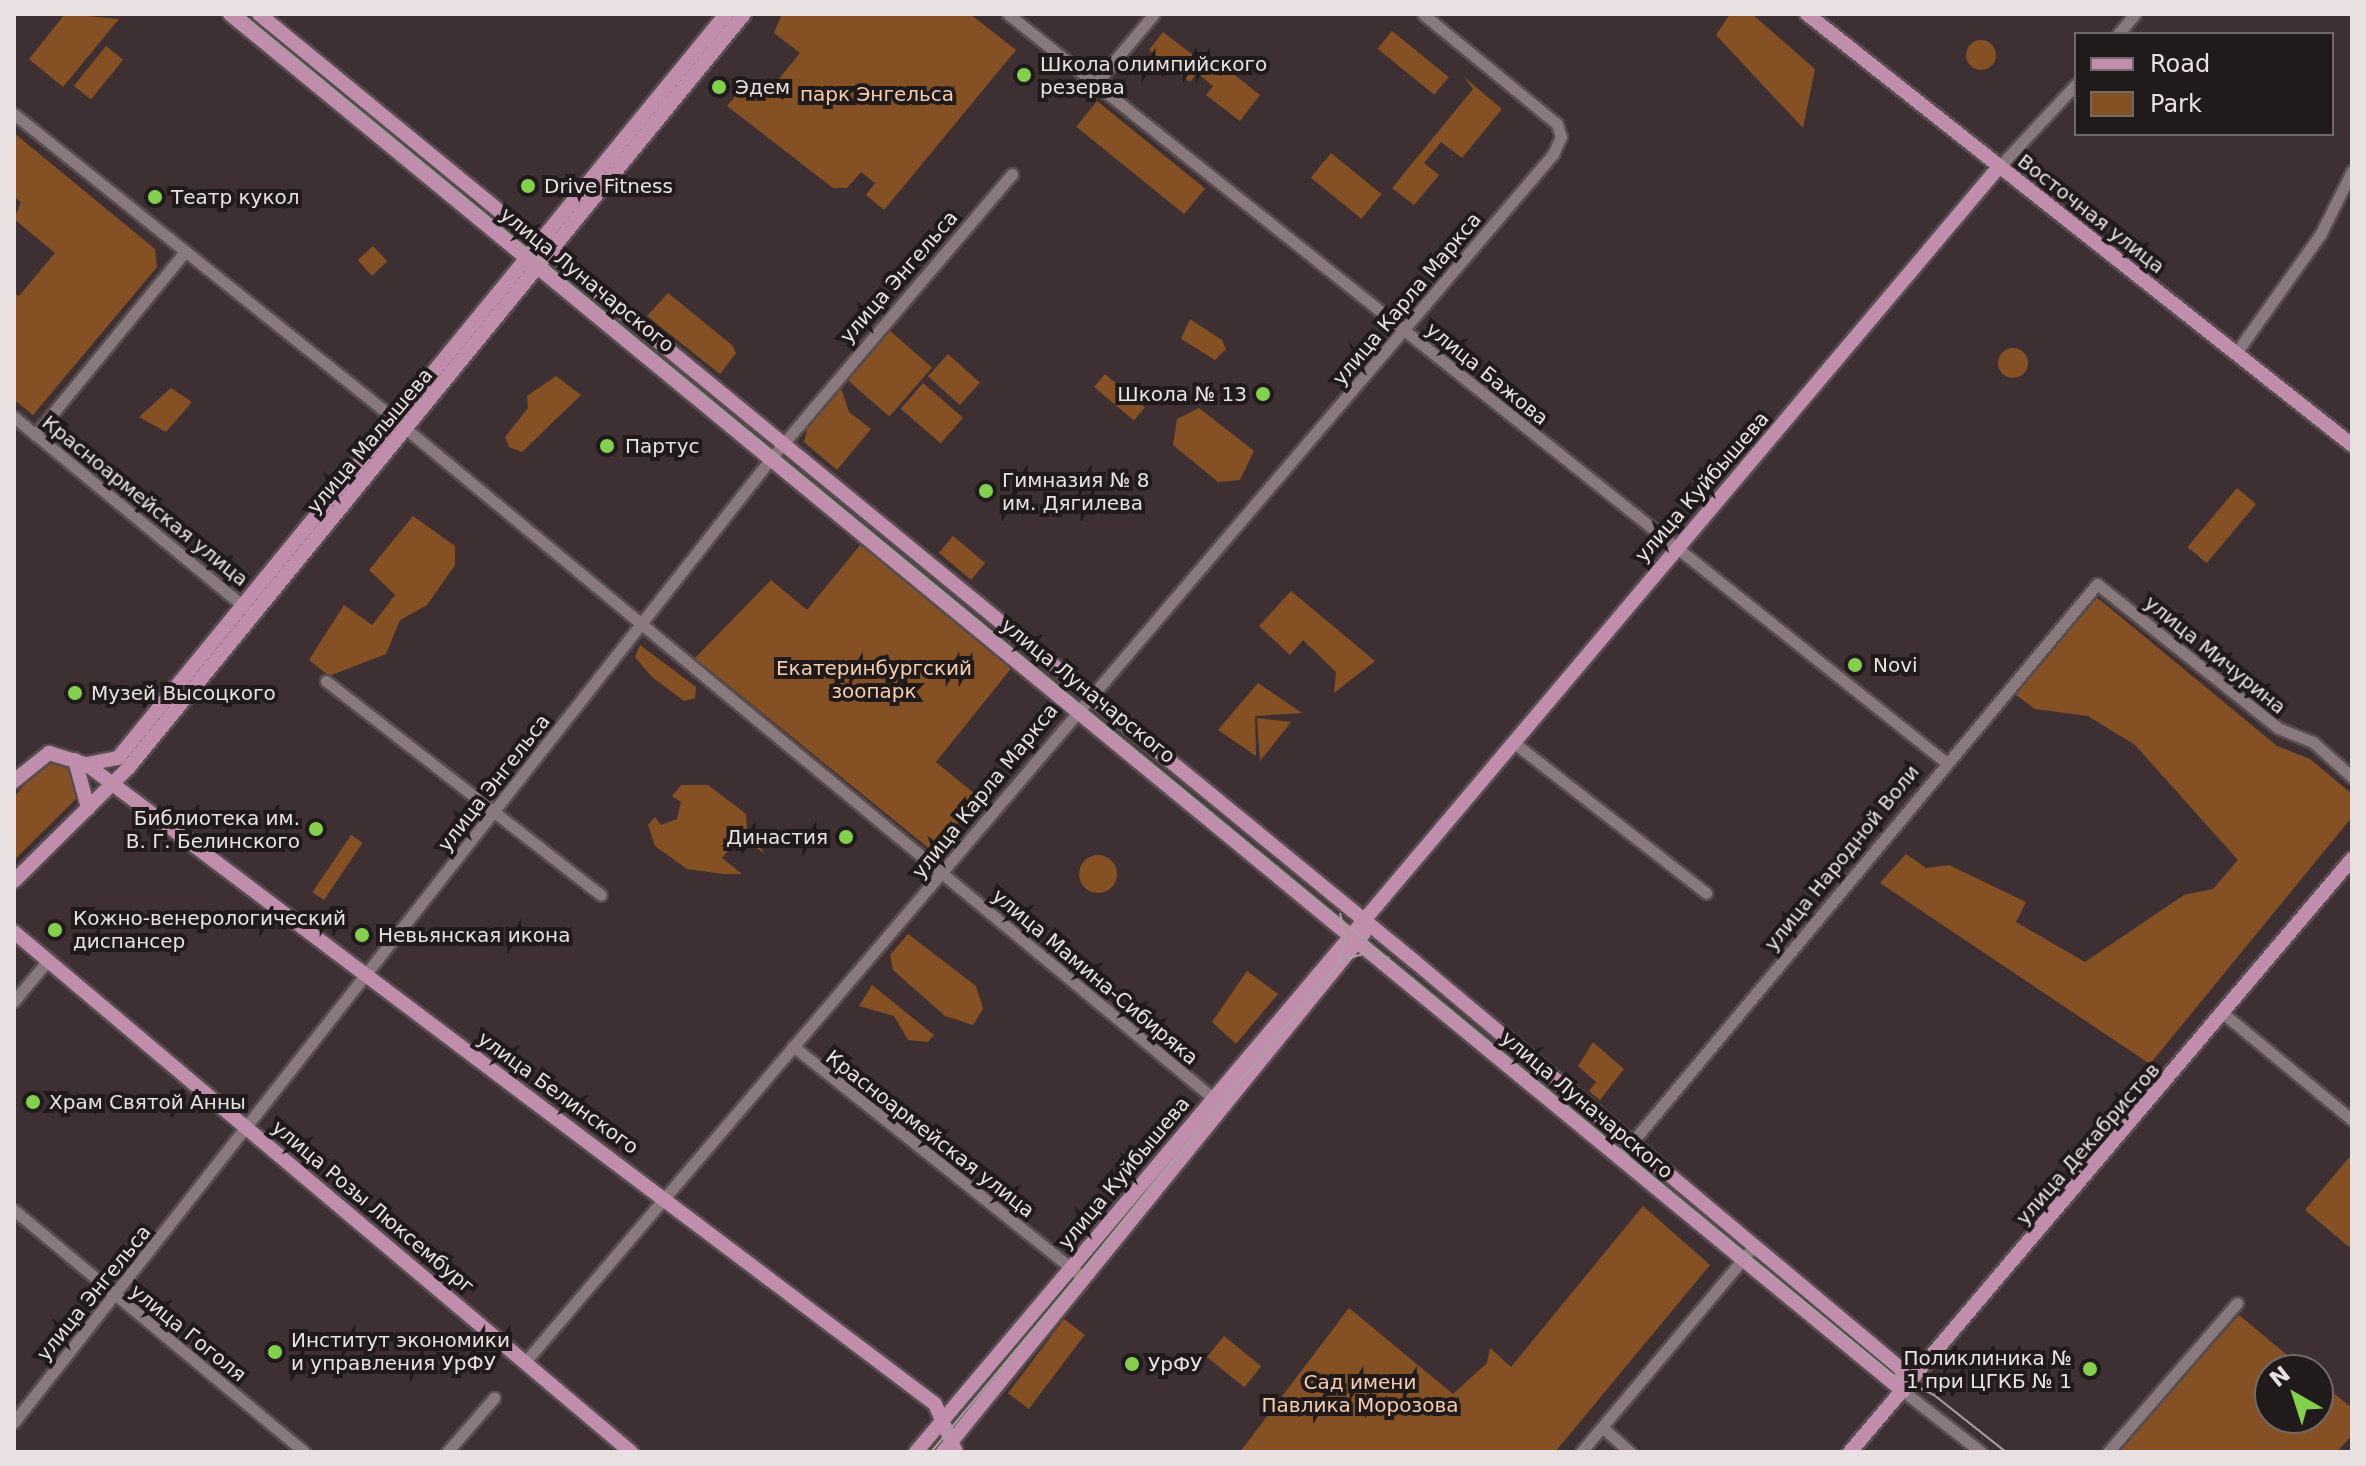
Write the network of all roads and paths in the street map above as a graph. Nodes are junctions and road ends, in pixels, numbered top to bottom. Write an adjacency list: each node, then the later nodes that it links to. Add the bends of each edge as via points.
1 (230, 14): 19 (main road, улица Луначарского)
2 (259, 14): 17 (main road, улица Луначарского)
3 (726, 14): 17 (main road, улица Малышева)
4 (744, 14): 17 (main road, улица Малышева)
5 (1008, 14): 11 (street, улица Бажова)
6 (1154, 14): 11 (street)
7 (1423, 14): 20 (street, улица Карла Маркса, via 1561,131 1553,154)
8 (1807, 14): 14 (main road, Восточная улица)
9 (2135, 14): 10 (street)
10 (2120, 32)
11 (1096, 83): 20 (street, улица Бажова)
12 (2074, 86): 14 (street, улица Куйбышева)
13 (14, 114): 18 (street)
14 (1999, 167): 21 (main road, Восточная улица); 28 (main road, улица Куйбышева)
15 (2352, 171): 21 (street, via 2320,235)
16 (1012, 174): 25 (street, улица Энгельса)
17 (548, 247): 19 (main road, улица Малышева); 25 (main road, улица Луначарского)
18 (185, 252): 23 (street, улица Мамина-Сибиряка); 24 (street)
19 (535, 262): 23 (main road, улица Малышева); 27 (main road, улица Луначарского)
20 (1404, 331): 28 (street, улица Бажова); 33 (street, улица Карла Маркса)
21 (2236, 353): 26 (main road, Восточная улица)
22 (14, 417): 24 (street, Красноармейская улица)
23 (401, 424): 30 (main road, улица Малышева); 31 (street, улица Мамина-Сибиряка)
24 (35, 435): 30 (street, Красноармейская улица)
25 (785, 442): 27 (street, улица Энгельса); 33 (main road, улица Луначарского)
26 (2352, 445)
27 (772, 457): 31 (street, улица Энгельса); 34 (main road, улица Луначарского)
28 (1676, 548): 35 (main road, улица Куйбышева); 37 (street, улица Бажова)
29 (2097, 584): 37 (street, улица Народной Воли); 40 (street, улица Мичурина, via 2278,728 2313,742)
30 (248, 609): 38 (main road, улица Малышева, via 118,758); 41 (main road, улица Малышева)
31 (641, 624): 43 (street, улица Энгельса); 45 (street, улица Мамина-Сибиряка)
32 (326, 681): 43 (street)
33 (1087, 695): 34 (street, улица Карла Маркса); 49 (main road, улица Луначарского)
34 (1077, 708): 45 (street, улица Карла Маркса); 50 (main road, улица Луначарского)
35 (1513, 742): 47 (street); 49 (main road, улица Куйбышева)
36 (69, 755): 38 (main road, улица Белинского); 39 (main road, via 42,755); 42 (main road, via 84,774)
37 (1944, 761): 62 (street, улица Народной Воли)
38 (86, 764): 41 (main road, улица Белинского)
39 (18, 775)
40 (2352, 777)
41 (114, 784): 42 (main road, улица Малышева); 54 (main road, улица Белинского)
42 (88, 808): 46 (main road, улица Малышева)
43 (495, 811): 48 (street); 54 (street, улица Энгельса)
44 (2352, 859): 56 (main road, улица Декабристов)
45 (942, 873): 57 (street, улица Карла Маркса); 58 (street, улица Мамина-Сибиряка)
46 (15, 880)
47 (1706, 893)
48 (601, 895)
49 (1364, 921): 50 (main road, улица Куйбышева); 52 (main road); 62 (main road, улица Луначарского)
50 (1350, 931): 52 (main road, улица Луначарского); 58 (main road, улица Куйбышева)
51 (14, 932): 53 (main road, улица Розы Люксембург)
52 (1363, 942): 59 (main road, улица Куйбышева); 63 (main road, улица Луначарского)
53 (48, 960): 55 (street); 61 (main road, улица Розы Люксембург)
54 (366, 977): 61 (street, улица Энгельса); 64 (main road, улица Белинского)
55 (14, 1001)
56 (2224, 1014): 60 (street); 72 (main road, улица Декабристов)
57 (793, 1046): 64 (street, улица Карла Маркса); 67 (street, Красноармейская улица)
58 (1212, 1098): 59 (street, улица Мамина-Сибиряка); 67 (main road, улица Куйбышева)
59 (1225, 1108): 68 (main road, улица Куйбышева)
60 (2352, 1120)
61 (249, 1128): 69 (street, улица Энгельса); 71 (main road, улица Розы Люксембург)
62 (1630, 1144): 63 (street, улица Народной Воли); 66 (main road, улица Луначарского)
63 (1619, 1158): 66 (main road, улица Луначарского)
64 (663, 1196): 71 (street, улица Карла Маркса); 74 (main road, улица Белинского, via 935,1404)
65 (14, 1210): 69 (street, улица Гоголя)
66 (1748, 1253): 72 (main road, улица Луначарского, via 1900,1368); 76 (street)
67 (1071, 1268): 68 (street, Красноармейская улица); 74 (main road, улица Куйбышева)
68 (1084, 1278): 77 (main road, улица Куйбышева)
69 (115, 1296): 75 (street, улица Энгельса); 78 (street, улица Гоголя)
70 (2237, 1303): 87 (street)
71 (525, 1362): 80 (main road, улица Розы Люксембург)
72 (1906, 1388): 85 (main road, улица Декабристов); 86 (street, улица Луначарского)
73 (494, 1398): 79 (street)
74 (944, 1419): 77 (main road, улица Белинского); 81 (main road, улица Куйбышева)
75 (14, 1422)
76 (1602, 1427): 83 (street); 84 (street)
77 (954, 1446): 82 (main road, улица Куйбышева)
78 (304, 1452)
79 (447, 1452)
80 (631, 1452)
81 (916, 1452)
82 (943, 1452)
83 (1581, 1452)
84 (1630, 1452)
85 (1850, 1452)
86 (1981, 1452)
87 (2108, 1452)

